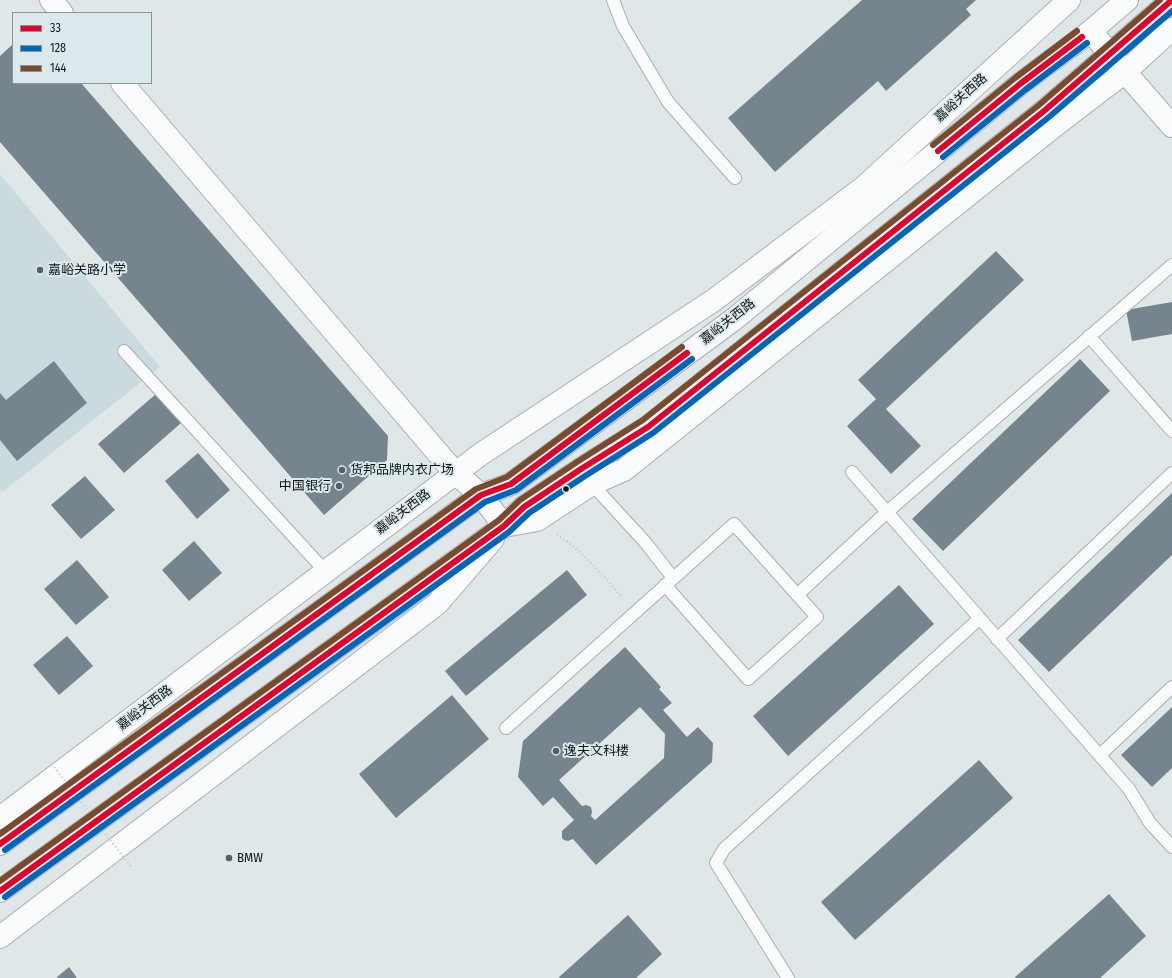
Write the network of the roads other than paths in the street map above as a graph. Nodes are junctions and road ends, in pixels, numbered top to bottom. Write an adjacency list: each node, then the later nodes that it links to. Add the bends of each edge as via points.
1 (51, 0): 6 (street)
2 (613, 0): 13 (lane, via 623,26 668,102)
3 (1127, 0): 8 (street, 嘉峪关西路)
4 (1172, 0): 9 (street)
5 (1059, 3): 18 (street, 嘉峪关西路, via 864,187 714,300)
6 (61, 12)
7 (1172, 29): 10 (street)
8 (1091, 31): 9 (street); 22 (street, 嘉峪关西路, via 1020,84 733,320 511,484)
9 (1111, 54): 10 (street); 21 (street, via 1044,111)
10 (1125, 72): 12 (street); 21 (street, via 624,470)
11 (123, 84): 18 (street)
12 (1172, 126)
13 (735, 178)
14 (1172, 265): 15 (lane)
15 (1089, 336): 17 (lane); 23 (lane)
16 (124, 351): 25 (lane)
17 (1172, 431)
18 (455, 472): 22 (street); 25 (street, 嘉峪关西路)
19 (852, 472): 23 (lane)
20 (1172, 473): 29 (lane)
21 (586, 476): 24 (street, via 524,508); 26 (lane, via 645,542)
22 (481, 496): 24 (street); 34 (street, 嘉峪关西路)
23 (886, 513): 27 (lane); 28 (lane)
24 (504, 526): 36 (street); 37 (street, via 437,604)
25 (324, 571): 33 (street, 嘉峪关西路)
26 (669, 582): 27 (lane, via 734,524); 27 (lane, via 748,679 817,617); 31 (lane)
27 (797, 595)
28 (979, 619): 29 (lane); 38 (lane, via 724,849 716,863)
29 (997, 639): 32 (lane)
30 (1172, 687): 32 (lane)
31 (506, 728)
32 (1100, 755): 35 (lane, via 1129,789 1150,823)
33 (0, 818)
34 (0, 844)
35 (1172, 847)
36 (0, 891)
37 (1, 934)
38 (788, 978)

